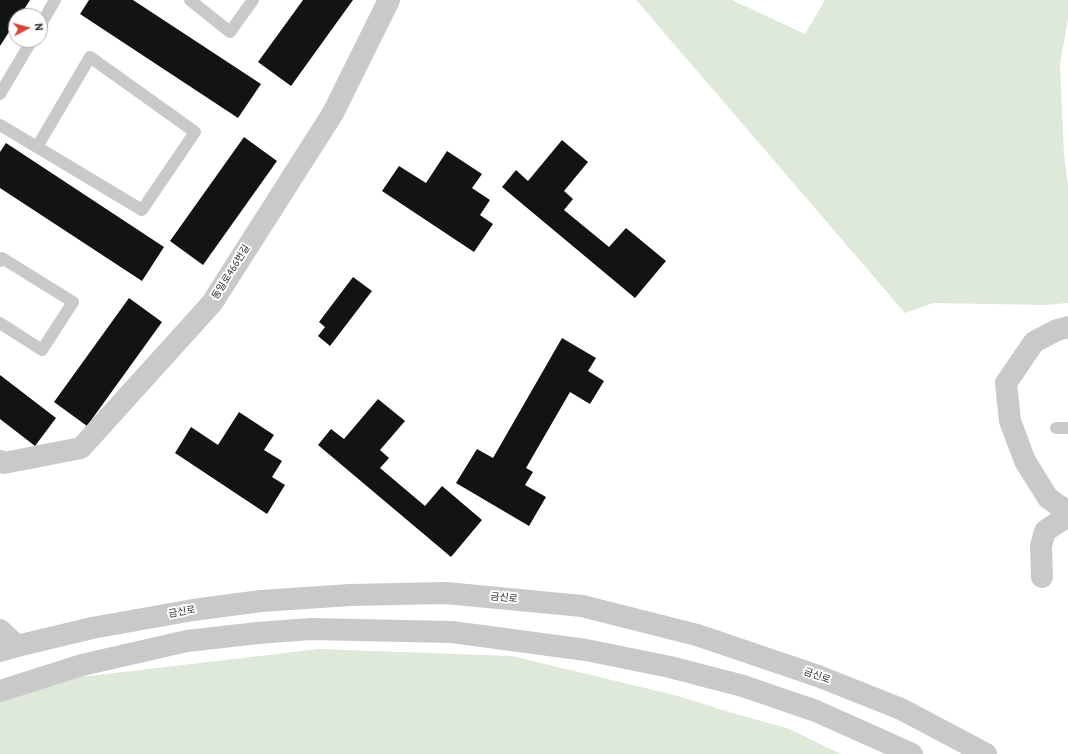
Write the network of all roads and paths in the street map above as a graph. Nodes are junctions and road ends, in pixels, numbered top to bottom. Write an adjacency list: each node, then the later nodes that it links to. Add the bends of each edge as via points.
1 (55, 0): 5 (lane)
2 (190, 0): 3 (lane, via 230,32)
3 (253, 0)
4 (389, 0): 13 (street, 동일로466번길, via 333,113 212,304 81,448 4,463)
5 (48, 12)
6 (27, 48): 7 (lane)
7 (0, 94)
8 (0, 124): 9 (lane)
9 (37, 147): 9 (lane, via 142,210 195,132 90,57)
10 (0, 261): 11 (lane, via 2,258 73,302 42,350)
11 (0, 323)
12 (1068, 327): 14 (street, via 1034,342 1006,384 1010,421 1025,461 1048,498)
13 (0, 461)
14 (1068, 512)
15 (1068, 516): 16 (street, via 1045,532 1041,546)
16 (1042, 577)
17 (0, 630): 18 (street)
18 (8, 648): 21 (street, 금신로, via 92,628 261,600 446,593 582,606 697,635 818,676 901,709)
19 (0, 691): 20 (street, via 82,665 187,641 311,629 452,632 586,650 670,667 743,686 816,711)
20 (912, 754)
21 (986, 754)

